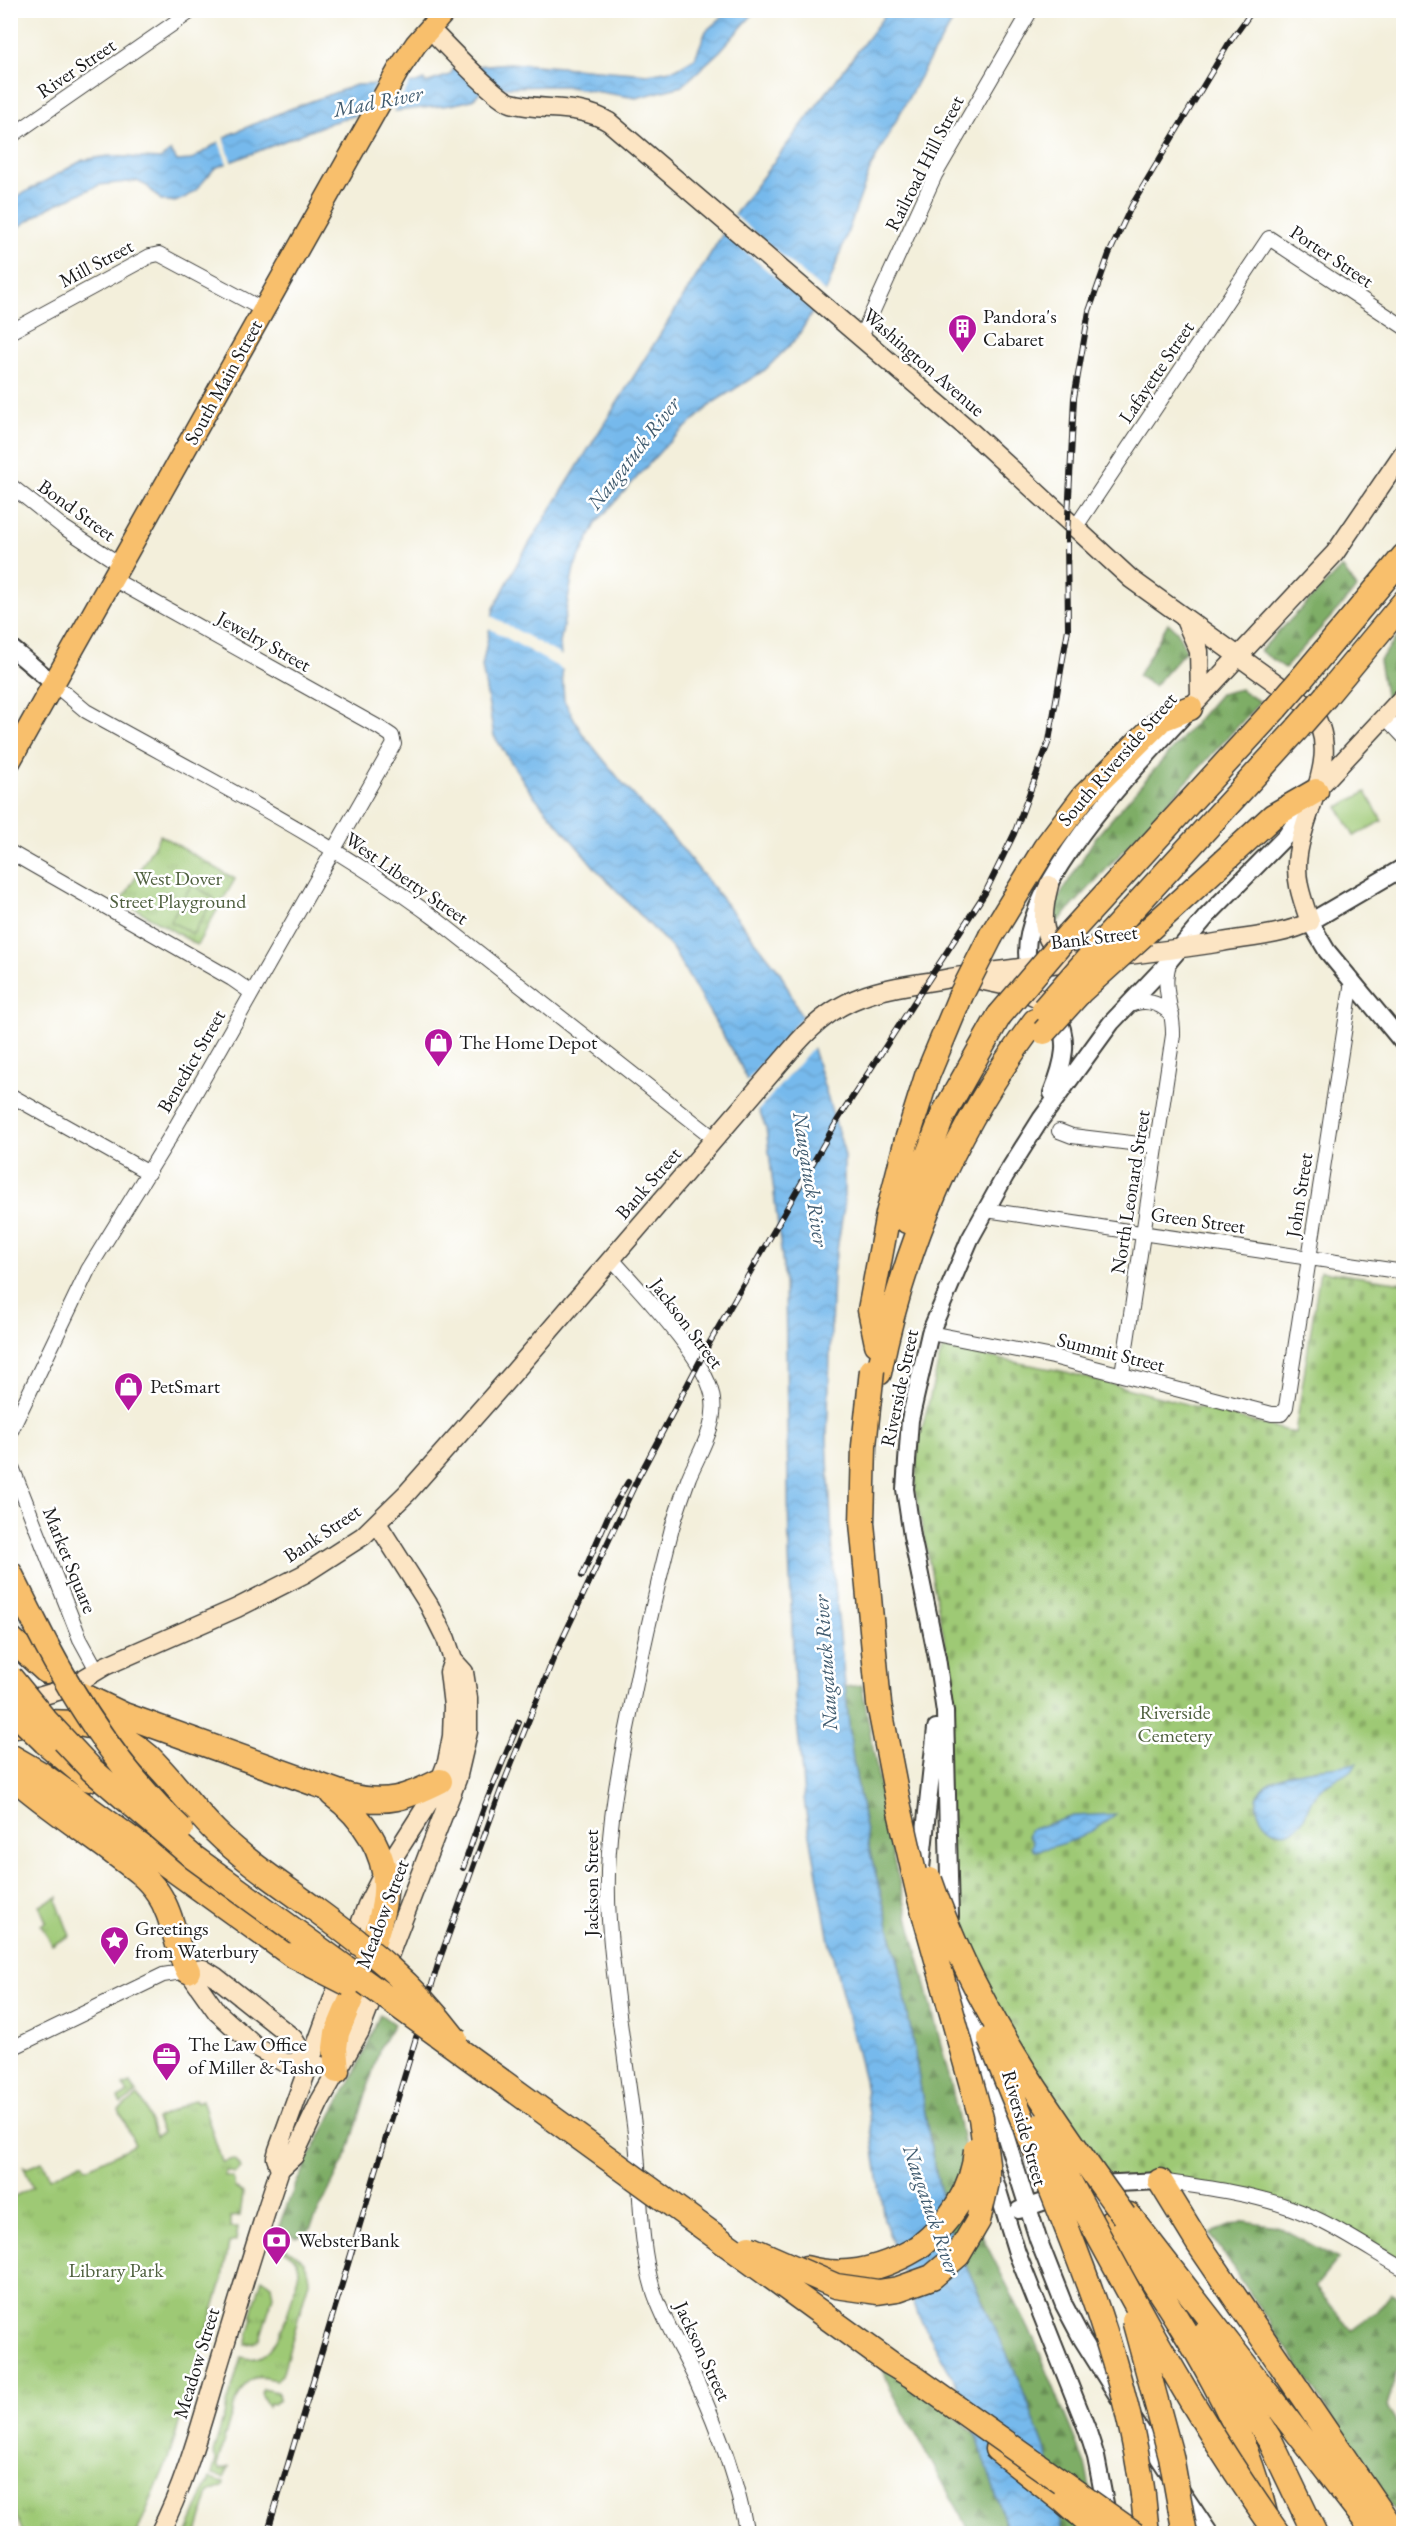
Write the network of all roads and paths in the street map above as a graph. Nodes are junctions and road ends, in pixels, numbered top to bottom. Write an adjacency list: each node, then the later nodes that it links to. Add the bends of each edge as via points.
1 (193, 10): 5 (street, River Street)
2 (446, 10): 4 (main road, South Main Street)
3 (1031, 10): 10 (street, Railroad Hill Street, via 935,175)
4 (429, 28): 7 (main road, South Main Street, via 391,82); 10 (main road, Washington Avenue, via 495,92 512,103 579,110 602,118)
5 (10, 137)
6 (1269, 238): 8 (street, Porter Street); 13 (street, Lafayette Street)
7 (264, 310): 9 (street, Mill Street, via 159,254); 15 (main road, South Main Street)
8 (1404, 327)
9 (10, 332)
10 (861, 337): 13 (main road, Washington Avenue)
11 (1404, 452): 19 (main road, South Riverside Street, via 1335,553)
12 (10, 485): 15 (street, Bond Street)
13 (1075, 528): 17 (main road, Washington Avenue, via 1131,579)
14 (1404, 556): 55 (highway, bridge, via 1276,708 999,1016 943,1115 922,1170)
15 (117, 572): 20 (main road, South Main Street); 25 (street, Jewelry Street)
16 (1404, 602): 41 (highway, bridge, via 1298,728 1107,937)
17 (1178, 614): 19 (main road, Washington Avenue); 22 (main road, via 1199,651)
18 (10, 647): 20 (street)
19 (1238, 657): 22 (main road, South Riverside Street); 27 (main road, Washington Avenue, via 1302,701 1315,715 1325,749)
20 (54, 684): 26 (main road, South Main Street); 28 (street, West Liberty Street, via 86,711)
21 (1404, 696): 23 (main road)
22 (1195, 702): 31 (street, South Riverside Street, via 1093,817); 37 (highway, bridge, via 1162,719 1084,796 1045,848)
23 (1385, 717): 24 (street); 27 (main road)
24 (1404, 737)
25 (393, 738): 28 (street, Benedict Street, via 392,748)
26 (10, 761)
27 (1316, 791): 32 (main road, Washington Avenue, via 1297,866 1299,890); 33 (street, via 1286,836); 41 (highway, bridge, via 1274,816 1081,991)
28 (334, 850): 38 (street, Benedict Street); 46 (street, West Liberty Street, via 436,919)
29 (10, 852): 38 (street)
30 (1404, 867): 32 (street, Bank Street)
31 (1049, 885): 34 (main road, via 1044,915 1048,940 1056,950); 35 (street, South Riverside Street, via 1027,945)
32 (1310, 922): 33 (main road, Bank Street); 36 (street, via 1320,942)
33 (1175, 954): 34 (main road, Bank Street); 39 (street, Riverside Street); 40 (street, North Leonard Street, via 1165,982)
34 (1079, 961): 35 (main road, Bank Street)
35 (1028, 968): 37 (main road, Bank Street); 41 (street, Riverside Street)
36 (1352, 981): 42 (street); 51 (street, John Street)
37 (960, 987): 41 (main road, via 1017,988); 46 (main road, Bank Street, via 888,989 838,1007 811,1028); 55 (highway, via 927,1076 888,1214 870,1310)
38 (252, 993): 48 (street, Benedict Street)
39 (1124, 1009): 40 (street, via 1145,1001 1156,1003); 44 (street, Riverside Street)
40 (1172, 1015): 47 (street, North Leonard Street, via 1173,1035)
41 (1043, 1019): 44 (street, Riverside Street, via 1064,1033 1065,1055); 63 (highway, bridge, via 966,1128 936,1184 912,1245 888,1326 868,1467)
42 (1404, 1044)
43 (10, 1095): 48 (street)
44 (1041, 1119): 49 (street, Riverside Street)
45 (1059, 1131): 47 (street)
46 (715, 1139): 52 (main road, Bank Street)
47 (1156, 1146): 50 (street, North Leonard Street)
48 (149, 1173): 57 (street, Benedict Street, via 88,1270)
49 (986, 1210): 50 (street, Green Street); 54 (street, Riverside Street)
50 (1143, 1232): 51 (street, Green Street); 56 (street, North Leonard Street)
51 (1309, 1256): 53 (street, Green Street); 58 (street, John Street, via 1286,1407)
52 (612, 1259): 61 (main road, Bank Street); 95 (street, Jackson Street, via 684,1344 707,1380 713,1401 710,1430 674,1524 634,1693 613,1806 607,1891 620,2038 650,2276 723,2444)
53 (1404, 1272)
54 (930, 1333): 56 (street, Summit Street); 68 (street, Riverside Street, via 910,1420 905,1489)
55 (877, 1344): 75 (highway, bridge, via 864,1446 862,1523 879,1704)
56 (1122, 1374): 58 (street, Summit Street, via 1272,1414)
57 (17, 1402): 59 (street)
58 (1281, 1413)
59 (10, 1433)
60 (10, 1462): 66 (street, Market Square, via 80,1639)
61 (377, 1523): 65 (main road, Meadow Street, via 432,1610); 66 (main road, Bank Street, via 352,1545 290,1582)
62 (10, 1573): 77 (highway, bridge, via 67,1684 110,1748 149,1797 209,1856)
63 (870, 1609): 89 (highway, bridge, via 878,1679 894,1760 950,1933 992,2018 1055,2121); 90 (highway, bridge, via 877,1711 894,1808 975,2118 976,2159 971,2177 955,2210 933,2236 903,2257 871,2269 834,2273 813,2270)
64 (10, 1638): 74 (highway, bridge, via 46,1671 80,1694 124,1715)
65 (453, 1660): 73 (main road, Meadow Street, via 452,1736); 84 (main road, Meadow Street, via 464,1672 468,1698 468,1732 462,1762 375,1994 356,2040)
66 (97, 1670): 69 (main road, Bank Street, via 69,1688)
67 (10, 1677): 77 (highway, bridge, via 102,1780)
68 (941, 1688): 87 (street, Riverside Street, via 946,1731 949,1900 955,1952); 88 (street, Riverside Street, via 915,1916)
69 (10, 1707): 78 (highway, bridge, via 45,1742)
70 (10, 1728): 82 (highway, bridge, via 34,1723 91,1725 147,1755 228,1843 366,1946 401,1977 434,2011)
71 (10, 1756): 78 (highway)
72 (10, 1774): 79 (highway, via 151,1884 168,1911)
73 (440, 1781): 74 (highway, via 407,1797 385,1801 349,1797); 76 (main road, Meadow Street)
74 (315, 1786): 76 (highway, via 336,1798 360,1821 376,1847)
75 (909, 1852): 80 (highway, bridge); 90 (highway, bridge, via 974,2089 985,2143 984,2201 969,2239 932,2277 878,2292 846,2288 812,2277)
76 (384, 1872): 83 (main road, Meadow Street, via 362,1917); 84 (highway, via 383,1908 337,2033)
77 (233, 1886): 90 (highway, bridge)
78 (297, 1946): 82 (highway, bridge, via 392,2003)
79 (188, 1971): 81 (street, via 163,1975); 83 (main road, via 203,1969 211,1973 294,2038); 83 (main road, via 217,2012 248,2041 285,2063)
80 (983, 2020): 92 (highway, bridge); 100 (highway, bridge, via 1102,2319 1132,2425)
81 (10, 2049)
82 (471, 2060): 90 (highway, bridge)
83 (308, 2061): 84 (main road); 85 (main road, Meadow Street, via 278,2150)
84 (337, 2071): 85 (main road, Meadow Street, via 294,2156)
85 (280, 2169): 94 (main road, Meadow Street, via 191,2456)
86 (1160, 2181): 87 (street, via 1096,2184); 91 (street, via 1291,2208); 107 (highway)
87 (1027, 2207): 88 (street); 102 (street, Riverside Street, via 1050,2272 1082,2339)
88 (1005, 2214): 97 (street, Riverside Street, via 1037,2307 1087,2429)
89 (1122, 2217): 103 (highway, via 1219,2390 1246,2450); 105 (highway, via 1246,2399 1290,2476); 106 (highway)
90 (698, 2224): 93 (highway, bridge)
91 (1404, 2269)
92 (1120, 2275): 101 (highway, bridge, via 1150,2371); 104 (highway, bridge, via 1209,2430)
93 (890, 2363): 96 (highway, bridge); 98 (highway, bridge); 99 (highway, bridge)
94 (159, 2534)
95 (747, 2534)
96 (1102, 2534)
97 (1110, 2534)
98 (1130, 2534)
99 (1135, 2534)
100 (1147, 2534)
101 (1185, 2534)
102 (1210, 2534)
103 (1270, 2534)
104 (1278, 2534)
105 (1315, 2534)
106 (1376, 2534)
107 (1396, 2534)

